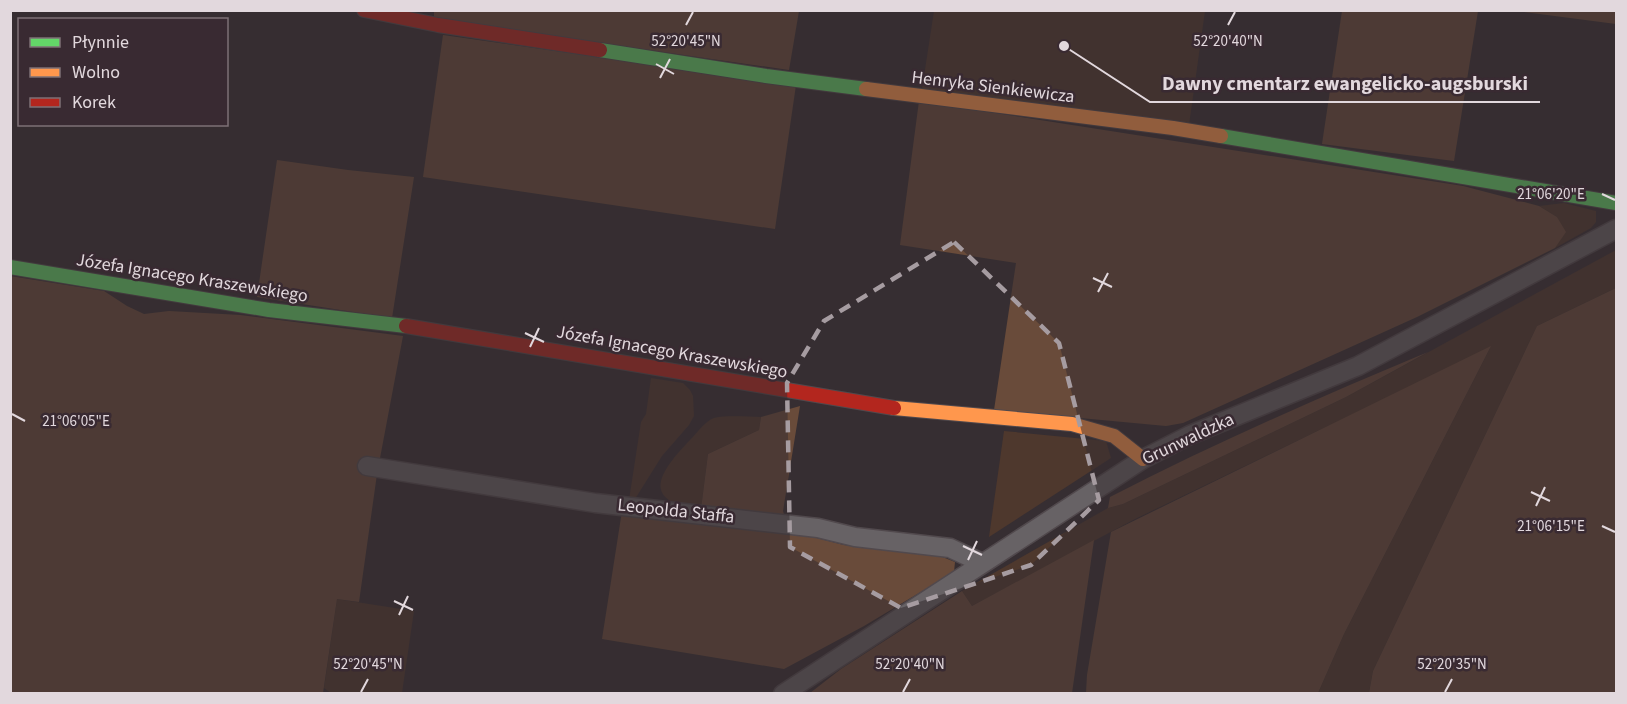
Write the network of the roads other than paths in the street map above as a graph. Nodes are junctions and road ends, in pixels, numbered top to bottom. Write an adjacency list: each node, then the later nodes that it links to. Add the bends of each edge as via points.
1 (364, 10): 2 (street, Henryka Sienkiewicza, via 754,75 1173,128)
2 (1617, 203)
3 (1617, 229): 5 (street, Grunwaldzka, via 1358,366 1190,435)
4 (10, 267): 5 (street, Józefa Ignacego Kraszewskiego, via 269,310 413,327 888,407 1072,424 1114,436)
5 (1143, 459): 7 (street, Grunwaldzka)
6 (367, 466): 7 (street, Leopolda Staffa, via 595,502 950,548)
7 (982, 563): 8 (street, Grunwaldzka)
8 (783, 693)

